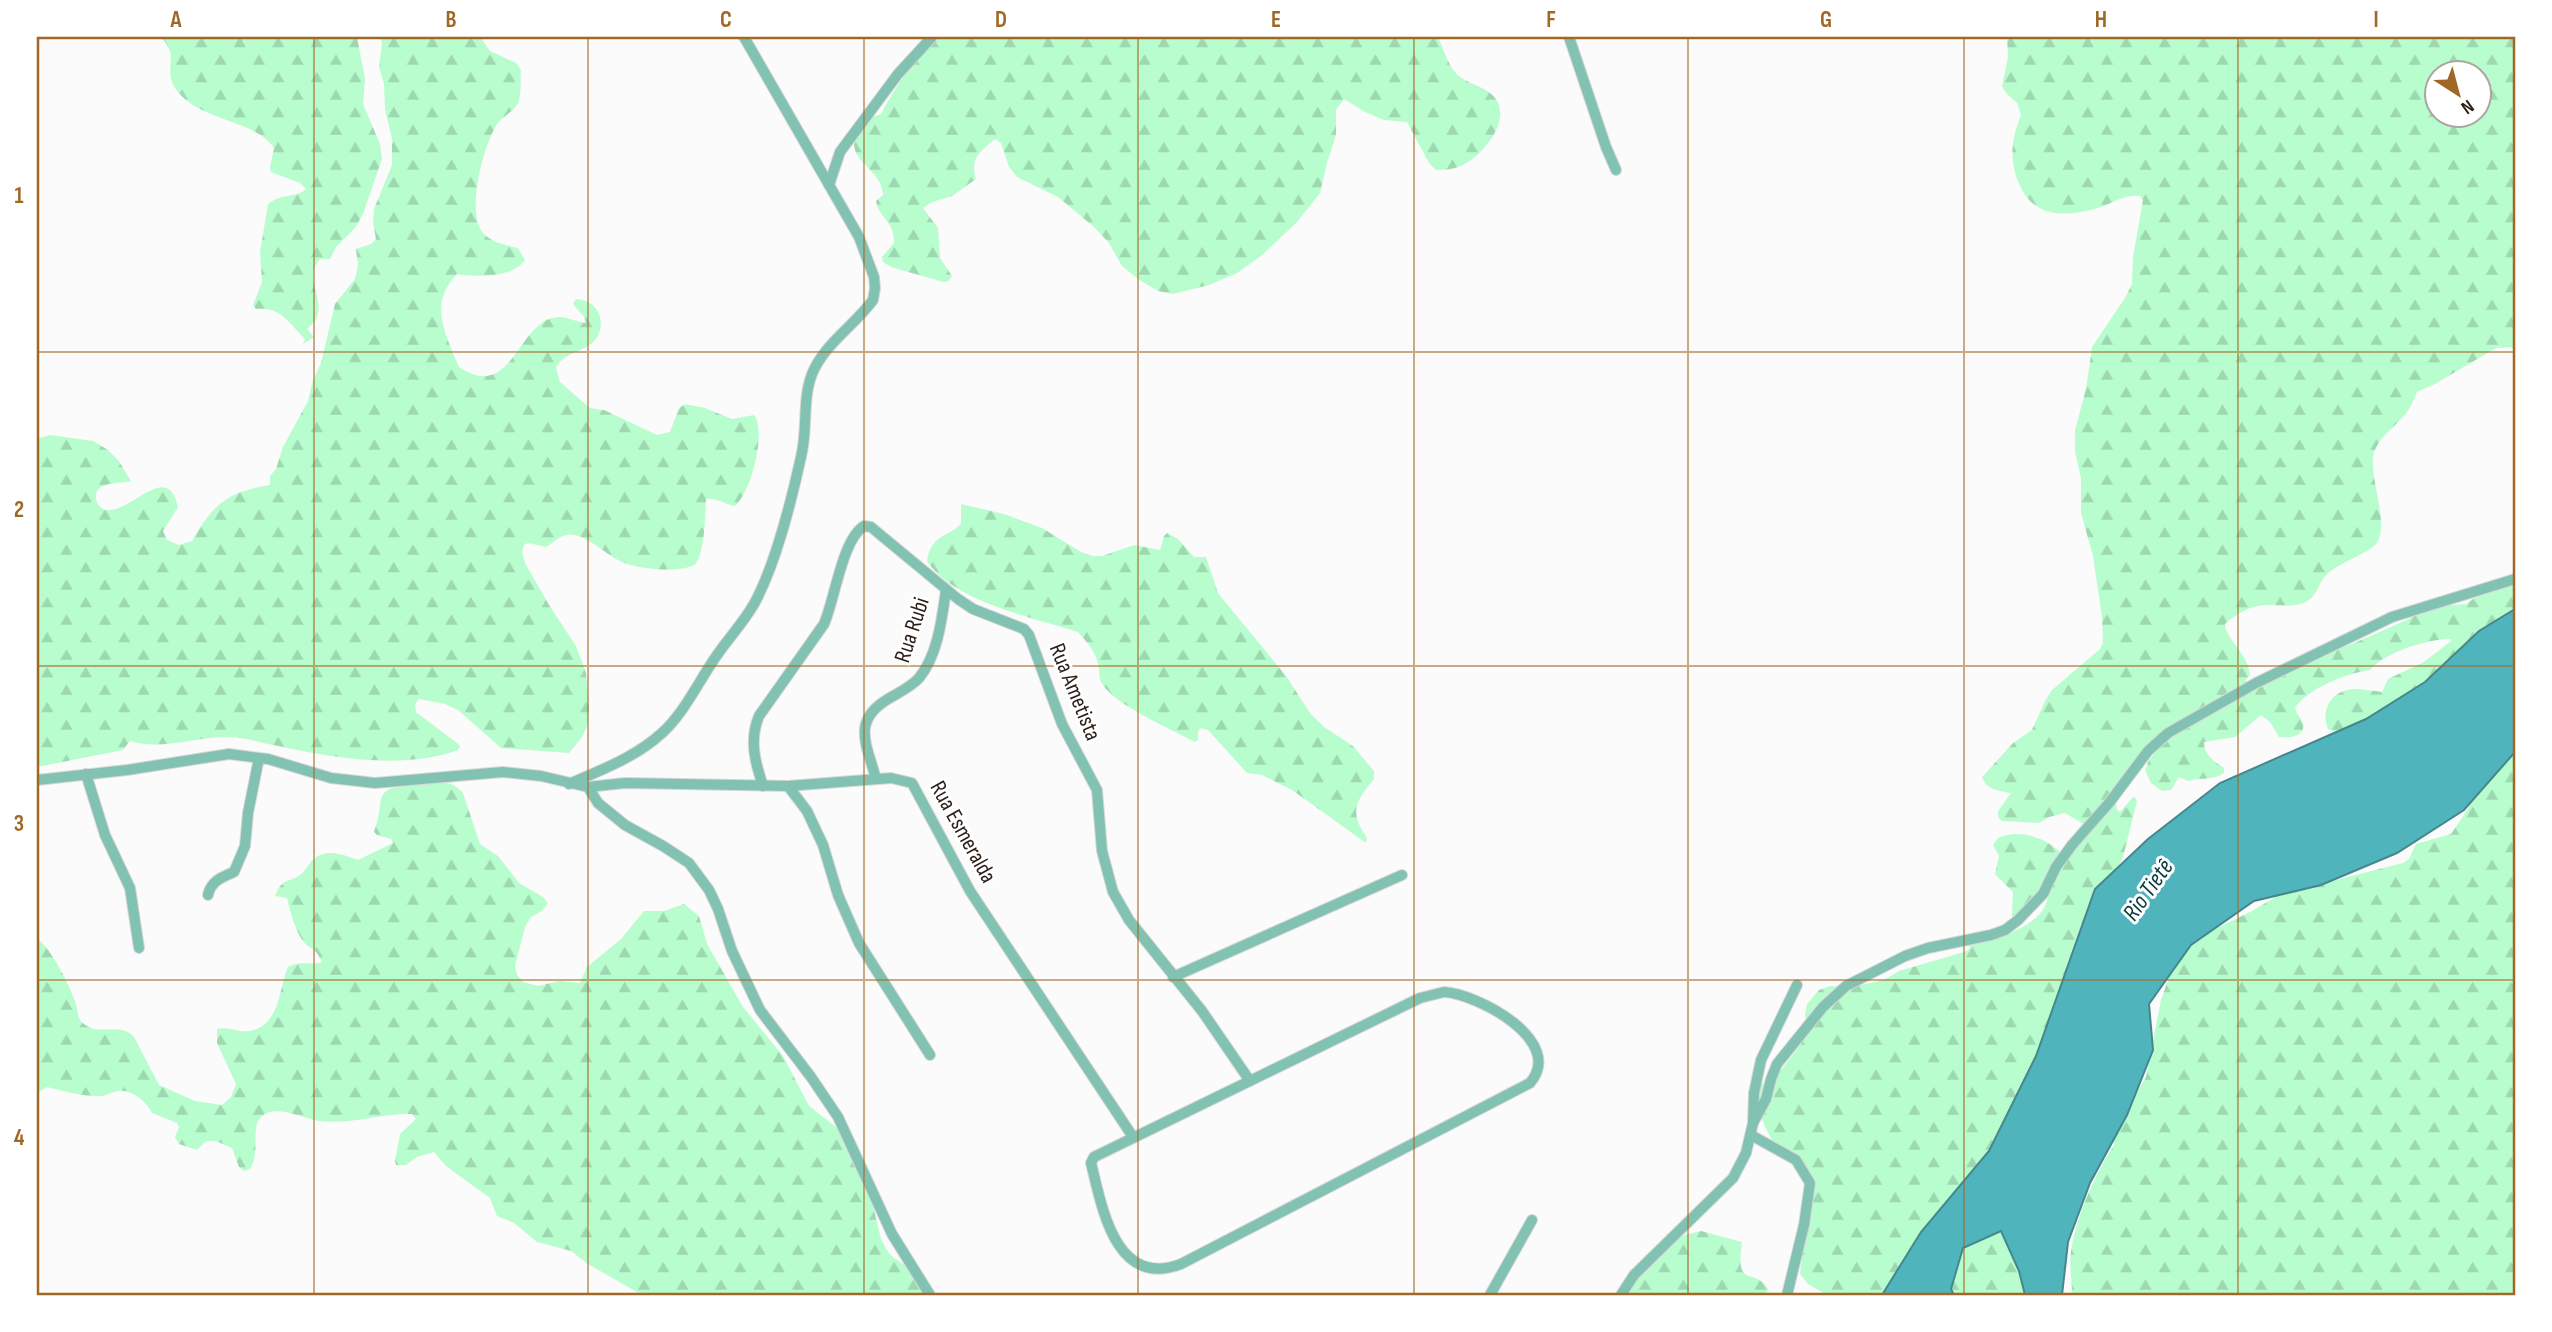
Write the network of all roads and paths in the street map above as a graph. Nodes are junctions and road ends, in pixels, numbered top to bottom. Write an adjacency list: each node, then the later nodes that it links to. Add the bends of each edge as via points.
1 (744, 37): 5 (street)
2 (932, 37): 5 (street, via 840,152)
3 (1569, 37): 4 (street)
4 (1616, 170)
5 (829, 185): 12 (street, via 868,257 875,288 868,307 825,352 813,372 806,395 807,430 801,458 764,585 662,734 622,760)
6 (2515, 579): 23 (street, via 2370,627 2168,733 2072,845 2043,894 2018,920 1990,935 1905,956 1835,995 1777,1064)
7 (946, 590): 10 (street, Rua Rubi, via 941,625 927,664 918,678 875,707 866,719 863,733); 13 (street, Rua Ametista, via 880,532 871,527 859,529 846,553 824,624 754,729 755,762); 19 (street, Rua Ametista, via 1029,635 1062,724 1097,790 1102,851 1114,892 1129,920)
8 (259, 758): 9 (street, Rua Esmeralda, via 229,754); 12 (street, Rua Esmeralda, via 331,778 375,783 503,772 541,775); 17 (street, via 245,846 234,872 219,878)
9 (86, 774): 11 (street, Rua Esmeralda); 18 (street, via 105,835 130,887)
10 (876, 779): 14 (street, Rua Esmeralda); 24 (street, Rua Esmeralda, via 906,780 917,788 970,891)
11 (37, 780)
12 (569, 784): 15 (street, Rua Esmeralda)
13 (763, 786): 14 (street, Rua Esmeralda); 15 (street, Rua Esmeralda, via 625,783)
14 (788, 786): 21 (street, via 824,845 838,895 859,943)
15 (588, 788): 27 (street, via 598,803 625,825 689,863 709,890 761,1010 838,1117 892,1234)
16 (1402, 875): 19 (street)
17 (208, 895)
18 (139, 948)
19 (1173, 977): 22 (street, Rua Ametista)
20 (1797, 985): 23 (street, via 1761,1060)
21 (930, 1055)
22 (1250, 1081): 24 (street); 24 (street, via 1420,998 1444,992 1469,998 1516,1024 1535,1045 1539,1060 1534,1078 1524,1087 1168,1268 1131,1259 1105,1219 1092,1161)
23 (1752, 1129): 26 (street, via 1733,1178 1642,1267); 29 (street, via 1796,1160 1810,1183)
24 (1133, 1137)
25 (1532, 1220): 28 (street)
26 (1625, 1293)
27 (930, 1295)
28 (1489, 1295)
29 (1787, 1295)

